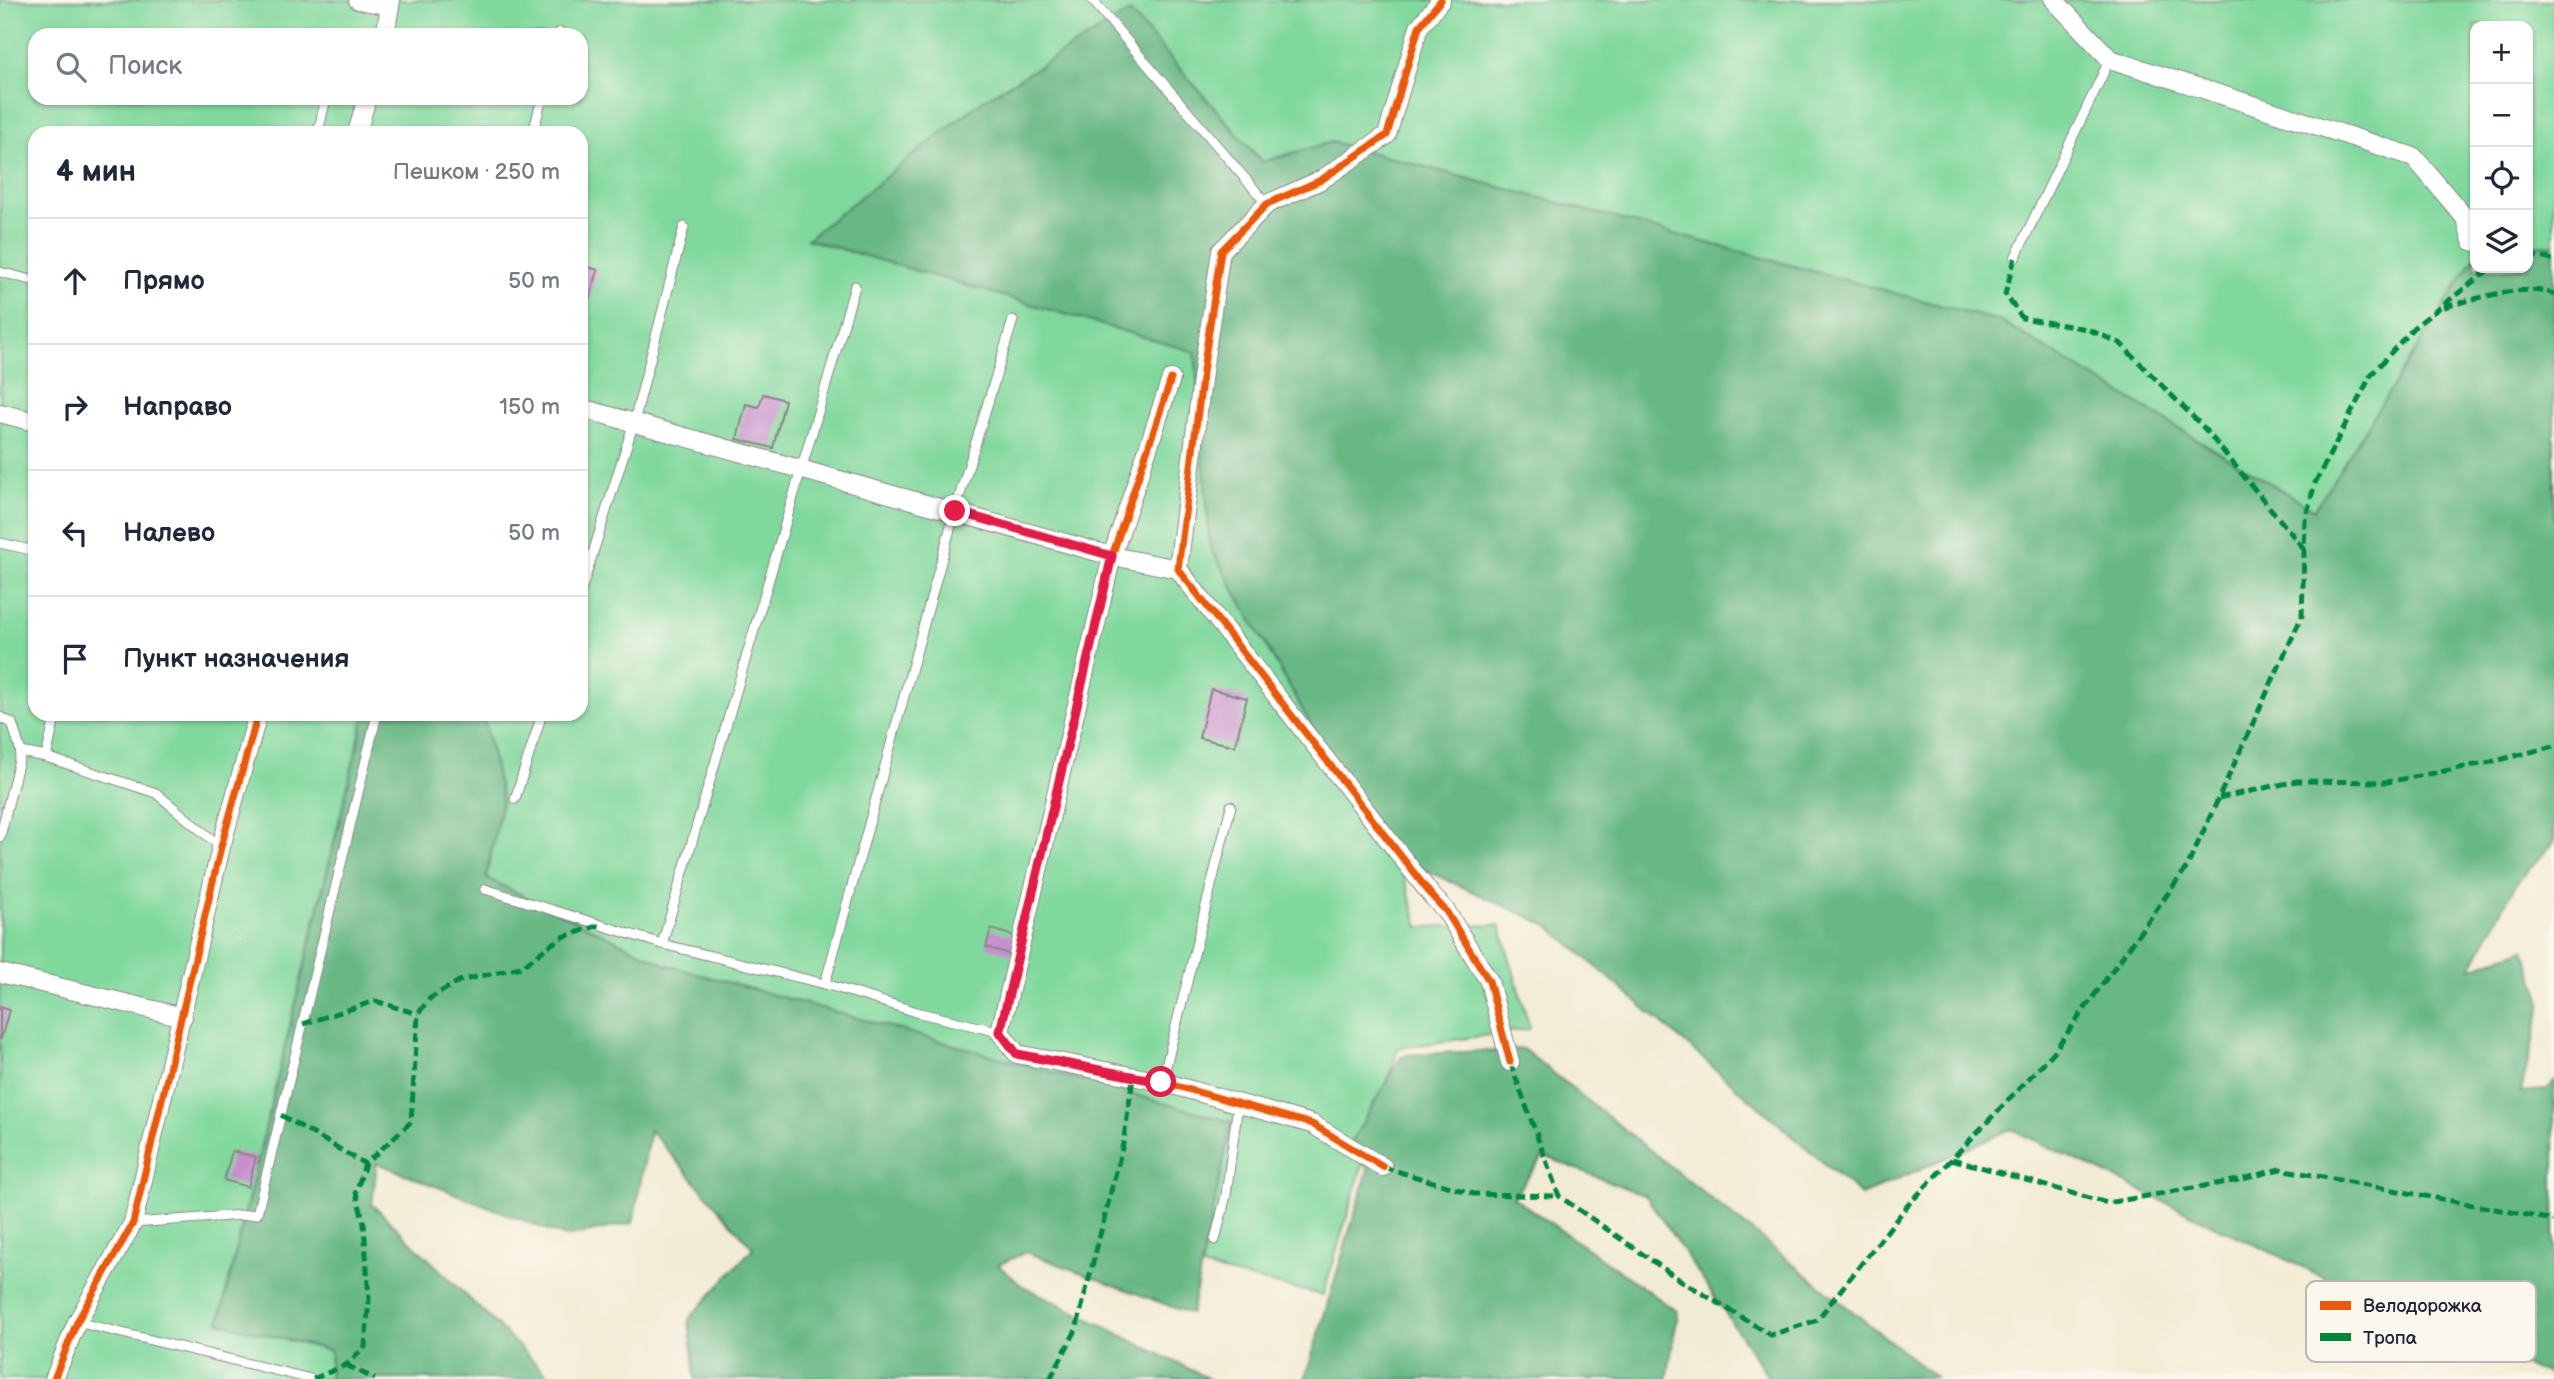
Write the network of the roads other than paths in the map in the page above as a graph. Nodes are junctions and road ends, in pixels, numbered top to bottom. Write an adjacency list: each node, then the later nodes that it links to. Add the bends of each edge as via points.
1 (358, 0): 5 (street)
2 (1092, 0): 14 (lane)
3 (1441, 0): 14 (street, via 1419,27 1387,135 1321,180)
4 (2054, 0): 7 (street)
5 (390, 3): 6 (street)
6 (386, 28)
7 (2110, 60): 16 (street, via 2414,157 2466,219); 17 (lane)
8 (324, 105): 11 (lane)
9 (365, 105): 12 (street)
10 (540, 105): 13 (lane)
11 (320, 126)
12 (359, 126)
13 (535, 126)
14 (1267, 204): 33 (street, via 1222,251)
15 (684, 227): 26 (lane)
16 (2470, 234)
17 (2015, 258)
18 (0, 272): 19 (lane)
19 (28, 279)
20 (855, 286): 27 (lane)
21 (1013, 320): 28 (lane)
22 (1171, 379): 31 (street)
23 (588, 410): 26 (street)
24 (0, 413): 25 (street)
25 (28, 420)
26 (634, 422): 27 (street); 32 (lane)
27 (800, 468): 28 (street); 46 (lane)
28 (955, 511): 31 (street); 48 (lane)
29 (0, 543): 30 (lane)
30 (28, 549)
31 (1112, 556): 33 (street); 50 (street)
32 (588, 569)
33 (1178, 569): 51 (street, via 1446,911 1489,981)
34 (0, 716): 39 (lane, via 12,723)
35 (54, 721): 40 (lane)
36 (256, 721): 44 (street)
37 (375, 721): 55 (lane, via 257,1214)
38 (540, 721): 41 (lane)
39 (21, 752): 40 (lane); 43 (lane)
40 (46, 757): 44 (lane, via 156,793)
41 (515, 799)
42 (1231, 806): 52 (lane)
43 (0, 837)
44 (221, 847): 49 (street)
45 (485, 889): 46 (lane)
46 (662, 944): 48 (lane)
47 (0, 973): 49 (street)
48 (825, 984): 50 (lane)
49 (183, 1017): 55 (street)
50 (1000, 1032): 52 (street, via 1017,1054)
51 (1510, 1062)
52 (1161, 1082): 53 (street)
53 (1238, 1104): 54 (street, via 1312,1124); 56 (lane)
54 (1383, 1167)
55 (133, 1223): 57 (street)
56 (1215, 1240)
57 (77, 1322): 58 (street); 59 (lane)
58 (54, 1379)
59 (312, 1379)

